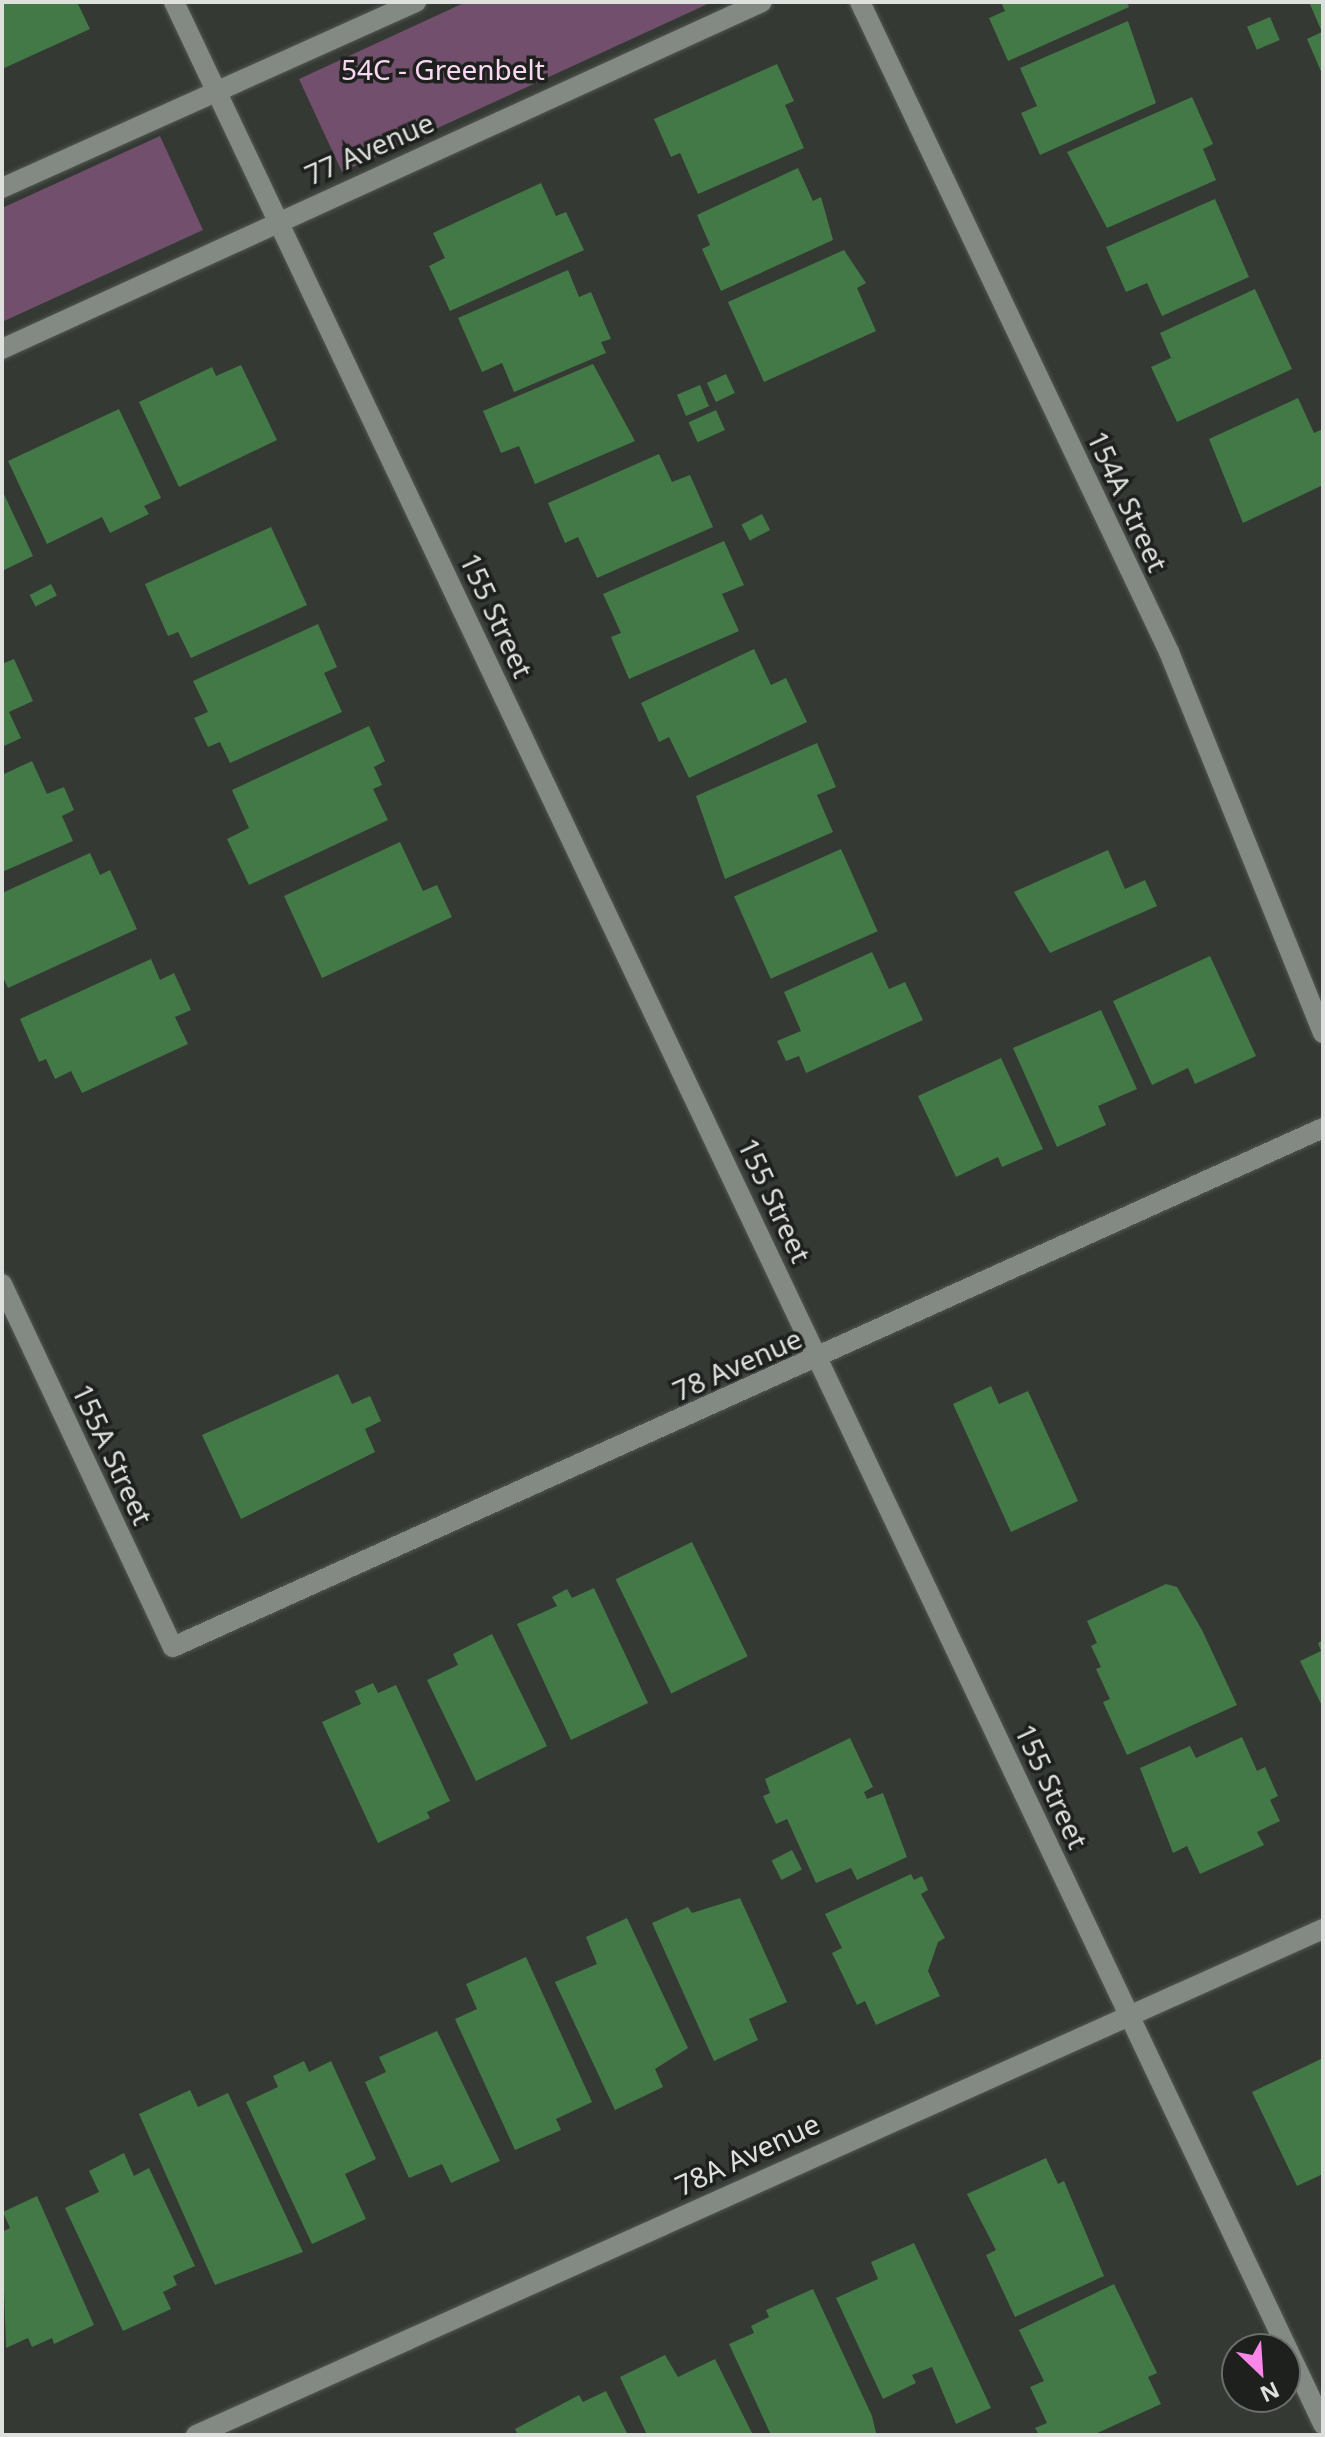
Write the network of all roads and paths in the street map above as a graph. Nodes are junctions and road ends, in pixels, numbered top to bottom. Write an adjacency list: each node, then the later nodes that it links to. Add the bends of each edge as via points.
1 (174, 2): 5 (street, 155 Street)
2 (416, 2): 5 (street)
3 (762, 2): 7 (street, 77 Avenue)
4 (860, 2): 9 (street, 154A Street, via 1169,652)
5 (218, 92): 6 (street); 7 (street, 155 Street)
6 (2, 188)
7 (280, 219): 8 (street, 77 Avenue); 12 (street, 155 Street)
8 (2, 349)
9 (1323, 1033)
10 (1323, 1128): 12 (street, 78 Avenue)
11 (2, 1284): 13 (street, 155A Street)
12 (819, 1358): 13 (street, 78 Avenue); 15 (street, 155 Street)
13 (173, 1647)
14 (1323, 1929): 15 (street, 78A Avenue)
15 (1131, 2017): 16 (street, 155 Street); 17 (street, 78A Avenue, via 1025,2058)
16 (1323, 2424)
17 (196, 2435)

